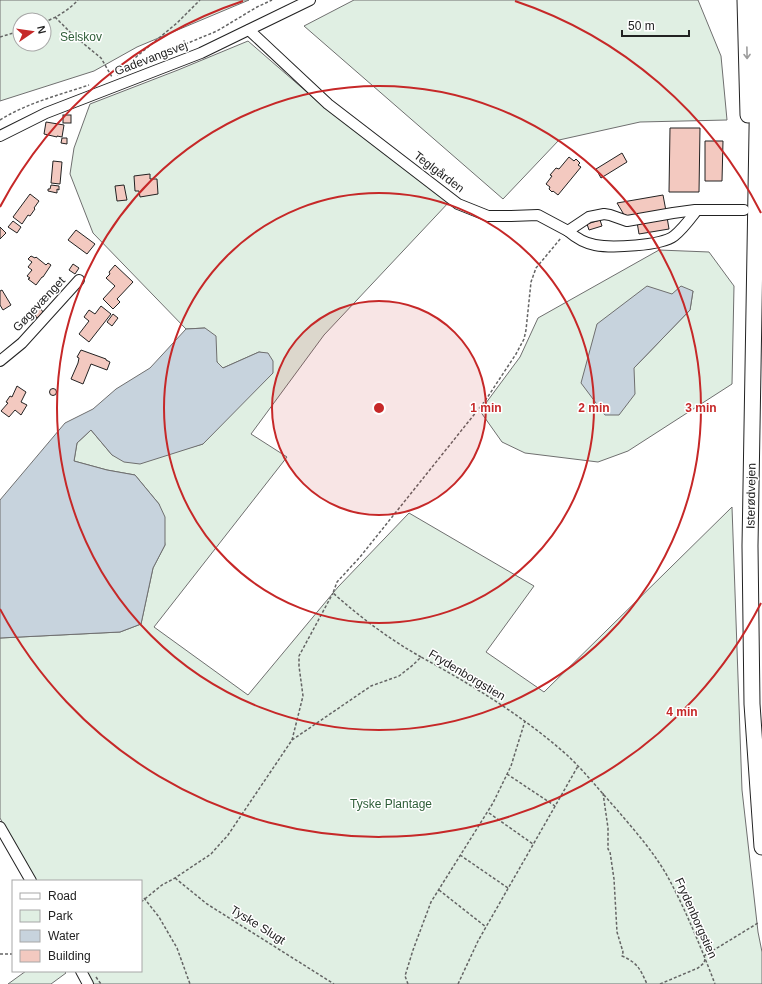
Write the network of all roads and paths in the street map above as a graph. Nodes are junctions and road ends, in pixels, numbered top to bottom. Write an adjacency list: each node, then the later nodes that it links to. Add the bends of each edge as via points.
1 (78, 0): 7 (path)
2 (200, 0): 14 (path, via 177,24 136,57)
3 (272, 0): 14 (path, via 257,6 217,31)
4 (310, 0): 10 (street, Gadevangsvej)
5 (745, 0): 20 (highway, one-way to 20, via 749,155)
6 (757, 0): 13 (highway, Isterødvejen)
7 (55, 17): 8 (path); 16 (path, via 101,58)
8 (52, 18)
9 (762, 26): 13 (highway)
10 (249, 30): 15 (street, Gadevangsvej, via 201,53); 23 (street, Teglgården, via 328,104 458,204 488,216 538,215)
11 (12, 33): 12 (path)
12 (0, 37)
13 (758, 42): 20 (highway, Isterødvejen)
14 (130, 67): 15 (path); 16 (path)
15 (131, 80): 16 (street, Gadevangsvej)
16 (114, 82): 19 (street, Gadevangsvej)
17 (91, 85): 18 (path, via 13,112)
18 (0, 120)
19 (0, 136)
20 (756, 191): 37 (highway, Isterødvejen, via 750,546 752,704)
21 (697, 210): 22 (street); 23 (street, via 628,221 604,214 590,217); 23 (street, Teglgården, via 674,236 662,242 607,246 577,239)
22 (744, 210)
23 (568, 231): 26 (path, via 536,268 531,282 524,339 516,354 485,401 337,582)
24 (79, 280): 25 (street, Gøgevænget, via 22,343)
25 (0, 361)
26 (333, 593): 27 (path, via 384,634); 29 (path, via 300,656 298,666 303,696)
27 (421, 657): 28 (path, Frydenborgstien, via 464,681); 29 (path, Frydenborgstien, via 398,676 371,686)
28 (525, 721): 30 (path, Frydenborgstien); 31 (path)
29 (292, 740): 39 (path, Frydenborgstien, via 228,835 211,854)
30 (578, 766): 32 (path, Frydenborgstien); 33 (path)
31 (507, 774): 33 (path); 34 (path)
32 (603, 794): 49 (path, Frydenborgstien, via 640,836 670,881); 56 (path, via 608,849 614,879 617,932 622,956 633,961)
33 (555, 806): 36 (path)
34 (488, 812): 36 (path); 38 (path)
35 (0, 826): 40 (street)
36 (533, 844): 41 (path)
37 (762, 847)
38 (460, 855): 41 (path); 42 (path)
39 (176, 878): 43 (path, Frydenborgstien); 53 (path, Tyske Slugt, via 207,904)
40 (30, 880)
41 (508, 888): 46 (path)
42 (438, 890): 46 (path); 54 (path, via 413,950 405,976)
43 (144, 898): 44 (path, Frydenborgstien); 52 (path, via 159,917 177,948)
44 (142, 901)
45 (758, 923): 49 (path)
46 (486, 927): 55 (path)
47 (0, 954): 48 (path)
48 (12, 954)
49 (705, 957): 57 (path, via 704,963 698,968); 58 (path, Frydenborgstien)
50 (82, 972): 51 (street)
51 (88, 984)
52 (190, 984)
53 (334, 984)
54 (408, 984)
55 (458, 984)
56 (647, 984)
57 (660, 984)
58 (715, 984)

